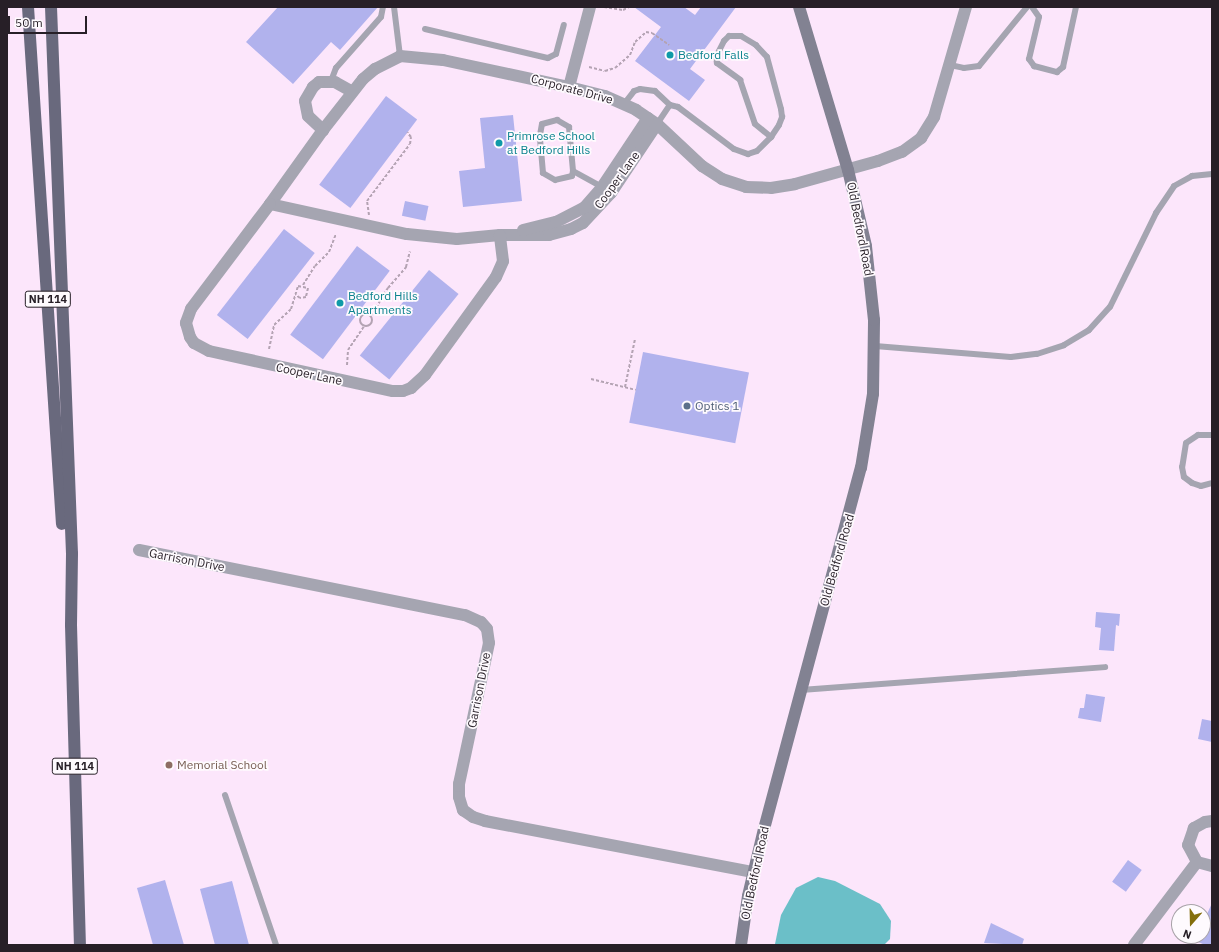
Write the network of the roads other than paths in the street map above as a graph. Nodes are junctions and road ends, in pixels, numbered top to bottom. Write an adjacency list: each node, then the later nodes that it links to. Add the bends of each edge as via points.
1 (28, 7): 33 (main road, NH 114, via 64,549)
2 (51, 7): 33 (main road, NH 114, via 72,554)
3 (383, 7): 15 (lane, via 381,17 336,68)
4 (394, 7): 13 (lane)
5 (590, 7): 16 (street)
6 (798, 7): 23 (street, Old Bedford Road)
7 (966, 7): 14 (street, Old Bedford Road)
8 (1027, 7): 14 (lane, via 979,66)
9 (1032, 7): 10 (lane, via 1038,17 1029,59 1034,66 1057,72 1063,67)
10 (1076, 7)
11 (564, 25): 12 (lane, via 556,54 548,58)
12 (425, 29)
13 (400, 56): 16 (street, Corporate Drive, via 444,60); 17 (street, via 375,69)
14 (950, 66): 23 (street, Old Bedford Road, via 934,118 921,138 902,152)
15 (330, 81): 17 (street); 21 (street, via 319,82 305,101 308,116)
16 (570, 87): 18 (street, Corporate Drive)
17 (351, 91): 21 (street)
18 (624, 104): 19 (lane, via 634,91 646,88 661,95); 20 (street, Corporate Drive)
19 (670, 105): 20 (lane); 22 (lane, via 678,107 741,153 758,151)
20 (652, 121): 23 (street, Corporate Drive, via 712,173 746,187 771,188 795,184); 26 (street, Cooper Lane); 28 (street, Cooper Lane, via 611,193 583,223 549,235)
21 (323, 130): 27 (street, Cooper Lane)
22 (771, 137): 22 (lane, via 782,117 766,57 756,45 741,36 729,36 718,51 717,63 740,80 754,124)
23 (848, 170): 29 (street, Old Bedford Road, via 866,246 874,312)
24 (573, 171): 24 (lane, via 569,127 557,120 547,121 540,128 543,173 555,180 572,176); 26 (lane)
25 (1212, 174): 29 (lane, via 1192,176 1174,186 1156,213 1110,308 1089,330 1064,345 1037,354 1011,357)
26 (602, 187): 28 (street, Cooper Lane, via 584,208 567,219)
27 (270, 204): 28 (street, Cooper Lane, via 426,238 458,239); 28 (street, Cooper Lane, via 191,309 186,323 190,337 194,343 208,351 393,391 411,388 425,375 496,277 503,261)
28 (500, 235)
29 (875, 346): 35 (street, Old Bedford Road, via 868,431 861,468)
30 (1212, 435): 31 (lane, via 1198,435 1186,443 1182,467 1184,477 1192,483 1202,486)
31 (1212, 483)
32 (139, 550): 40 (street, Garrison Drive, via 465,615 481,622 487,628 489,643 459,784 463,810 485,821)
33 (70, 587): 41 (main road, NH 114)
34 (1105, 668): 35 (lane)
35 (801, 690): 40 (street, Old Bedford Road)
36 (225, 795): 42 (lane)
37 (1212, 821): 38 (street, via 1199,824 1191,833 1190,851)
38 (1197, 862): 39 (street); 44 (street)
39 (1212, 866)
40 (753, 872): 43 (street, Old Bedford Road)
41 (80, 945)
42 (276, 945)
43 (742, 945)
44 (1134, 945)

